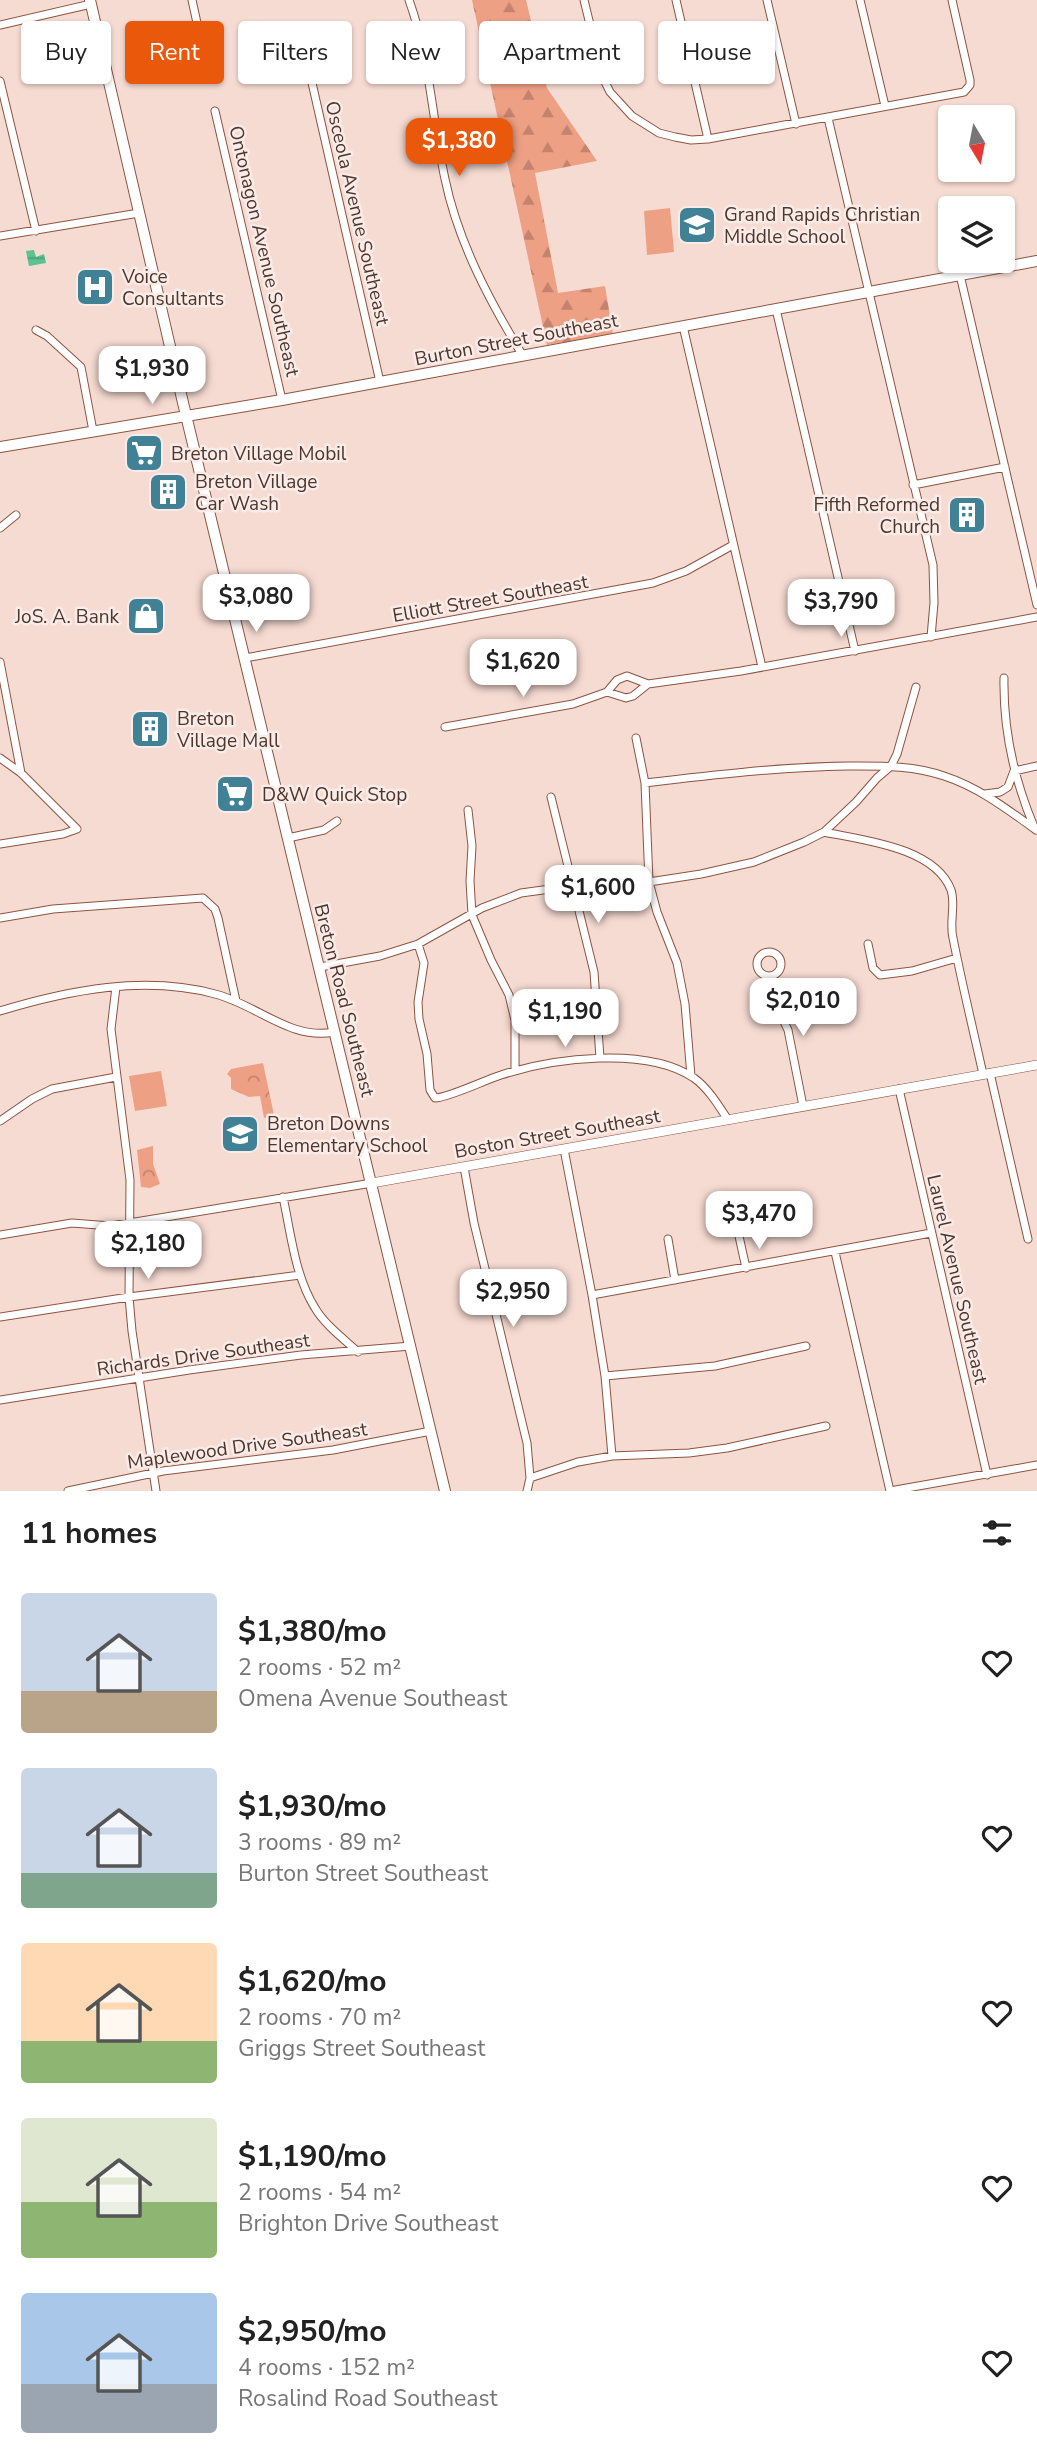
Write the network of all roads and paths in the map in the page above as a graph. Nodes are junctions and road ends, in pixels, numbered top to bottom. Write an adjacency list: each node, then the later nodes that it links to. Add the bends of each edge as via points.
1 (192, 0): 9 (street)
2 (409, 0): 27 (street, via 427,66 445,181 460,229 499,317)
3 (583, 0): 17 (street, via 603,78 632,116 659,133)
4 (676, 0): 17 (street)
5 (767, 0): 16 (street)
6 (860, 0): 13 (street)
7 (952, 0): 13 (street, via 970,80 968,89)
8 (91, 2): 10 (street); 18 (main road, Breton Road Southeast)
9 (197, 21)
10 (0, 25)
11 (0, 81): 19 (street)
12 (312, 84): 28 (street, Osceola Avenue Southeast)
13 (885, 106): 15 (street)
14 (215, 111): 29 (street, Ontonagon Avenue Southeast)
15 (828, 118): 16 (street); 23 (street)
16 (796, 124): 17 (street)
17 (708, 139)
18 (139, 214): 19 (street); 30 (main road, Breton Road Southeast)
19 (36, 231): 20 (street)
20 (0, 236)
21 (1037, 261): 22 (main road, Burton Street Southeast)
22 (960, 275): 23 (main road, Burton Street Southeast); 33 (street)
23 (869, 292): 24 (main road, Burton Street Southeast); 34 (street)
24 (776, 309): 25 (main road, Burton Street Southeast); 41 (street)
25 (683, 326): 27 (main road, Burton Street Southeast); 37 (street)
26 (36, 330): 31 (street, via 80,364)
27 (523, 356): 28 (main road, Burton Street Southeast)
28 (380, 382): 29 (main road, Burton Street Southeast)
29 (282, 400): 30 (main road, Burton Street Southeast)
30 (187, 417): 31 (main road, Burton Street Southeast); 42 (main road, Breton Road Southeast)
31 (93, 432): 32 (main road, Burton Street Southeast)
32 (0, 447)
33 (1005, 467): 34 (street); 38 (street)
34 (913, 485): 40 (street, via 933,565)
35 (16, 515): 36 (street)
36 (0, 528)
37 (733, 545): 42 (street, Elliott Street Southeast, via 653,583); 44 (street)
38 (1037, 605)
39 (1037, 617): 40 (street)
40 (931, 637): 41 (street)
41 (855, 651): 44 (street)
42 (245, 657): 63 (main road, Breton Road Southeast)
43 (0, 662): 55 (street)
44 (762, 667): 46 (street)
45 (1004, 678): 54 (street, via 1005,724)
46 (648, 684): 48 (street, via 626,698); 48 (street, via 635,677 621,677)
47 (916, 687): 52 (street)
48 (607, 692): 49 (street, via 573,704)
49 (445, 727)
50 (636, 738): 56 (street)
51 (0, 758): 55 (street)
52 (891, 766): 56 (street, via 784,768); 57 (street, via 942,775); 62 (street)
53 (1037, 766): 54 (street)
54 (1014, 771): 57 (street, via 1008,787); 61 (street)
55 (21, 774): 64 (street, via 77,829)
56 (645, 783): 65 (street)
57 (984, 794): 61 (street)
58 (551, 797): 66 (street)
59 (468, 810): 67 (street)
60 (337, 821): 63 (street, via 324,830)
61 (1036, 831)
62 (824, 832): 65 (street, via 754,862); 71 (street, via 883,843 933,866 953,899)
63 (288, 838): 72 (main road, Breton Road Southeast)
64 (0, 844)
65 (649, 882): 66 (street); 82 (street, via 677,963)
66 (572, 886): 67 (street, via 512,896); 78 (street, via 594,972)
67 (472, 915): 69 (street); 80 (street, via 509,995 515,1020)
68 (0, 918): 75 (street, via 203,898 218,918)
69 (418, 944): 72 (street); 80 (street, via 424,962 419,1019 435,1098)
70 (868, 944): 71 (street, via 873,968 880,975)
71 (957, 958): 81 (street)
72 (320, 967): 77 (main road, Breton Road Southeast)
73 (771, 976): 85 (street, via 777,1007 788,1030)
74 (117, 987): 75 (street, via 183,987); 76 (street, via 41,999); 83 (street, via 111,1029)
75 (236, 1001): 77 (street, via 311,1035)
76 (0, 1011)
77 (334, 1032): 90 (main road, Breton Road Southeast)
78 (600, 1058): 80 (street); 82 (street, via 661,1063)
79 (1037, 1065): 81 (street, Boston Street Southeast)
80 (515, 1071)
81 (986, 1074): 84 (street, Boston Street Southeast); 97 (street)
82 (691, 1076): 86 (street)
83 (116, 1077): 87 (street, via 52,1089); 92 (street, via 130,1180)
84 (900, 1089): 85 (street, Boston Street Southeast); 94 (street, Laurel Avenue Southeast)
85 (803, 1107): 86 (street, Boston Street Southeast)
86 (728, 1120): 88 (street, Boston Street Southeast)
87 (0, 1121)
88 (564, 1149): 89 (street, Boston Street Southeast); 102 (street)
89 (464, 1167): 90 (street, Boston Street Southeast); 117 (street, via 527,1443)
90 (372, 1183): 91 (street, Boston Street Southeast); 105 (main road, Breton Road Southeast)
91 (283, 1197): 92 (street, Boston Street Southeast); 100 (street)
92 (130, 1223): 95 (street, Boston Street Southeast, via 72,1223); 103 (street)
93 (737, 1227): 99 (street)
94 (931, 1233): 98 (street); 116 (street, Laurel Avenue Southeast)
95 (0, 1235)
96 (668, 1239): 101 (street)
97 (1028, 1239)
98 (835, 1251): 99 (street); 122 (street)
99 (746, 1268): 101 (street)
100 (300, 1275): 103 (street); 107 (street, via 316,1310)
101 (675, 1280): 102 (street)
102 (592, 1295): 108 (street)
103 (129, 1297): 104 (street); 109 (street)
104 (0, 1317)
105 (411, 1346): 107 (street, Richards Drive Southeast); 112 (main road, Breton Road Southeast)
106 (806, 1346): 108 (street, via 715,1366)
107 (358, 1352): 109 (street, Richards Drive Southeast, via 301,1355)
108 (605, 1376): 113 (street)
109 (137, 1378): 110 (street, Richards Drive Southeast); 115 (street)
110 (0, 1400)
111 (826, 1426): 113 (street, via 727,1448)
112 (431, 1431): 115 (street, Maplewood Drive Southeast, via 333,1450); 120 (main road, Breton Road Southeast)
113 (612, 1456): 117 (street)
114 (1037, 1465): 116 (street)
115 (154, 1472): 118 (street, Maplewood Drive Southeast); 119 (street)
116 (987, 1475): 122 (street)
117 (530, 1478): 121 (street)
118 (68, 1491)
119 (156, 1491)
120 (445, 1491)
121 (527, 1491)
122 (890, 1491)

